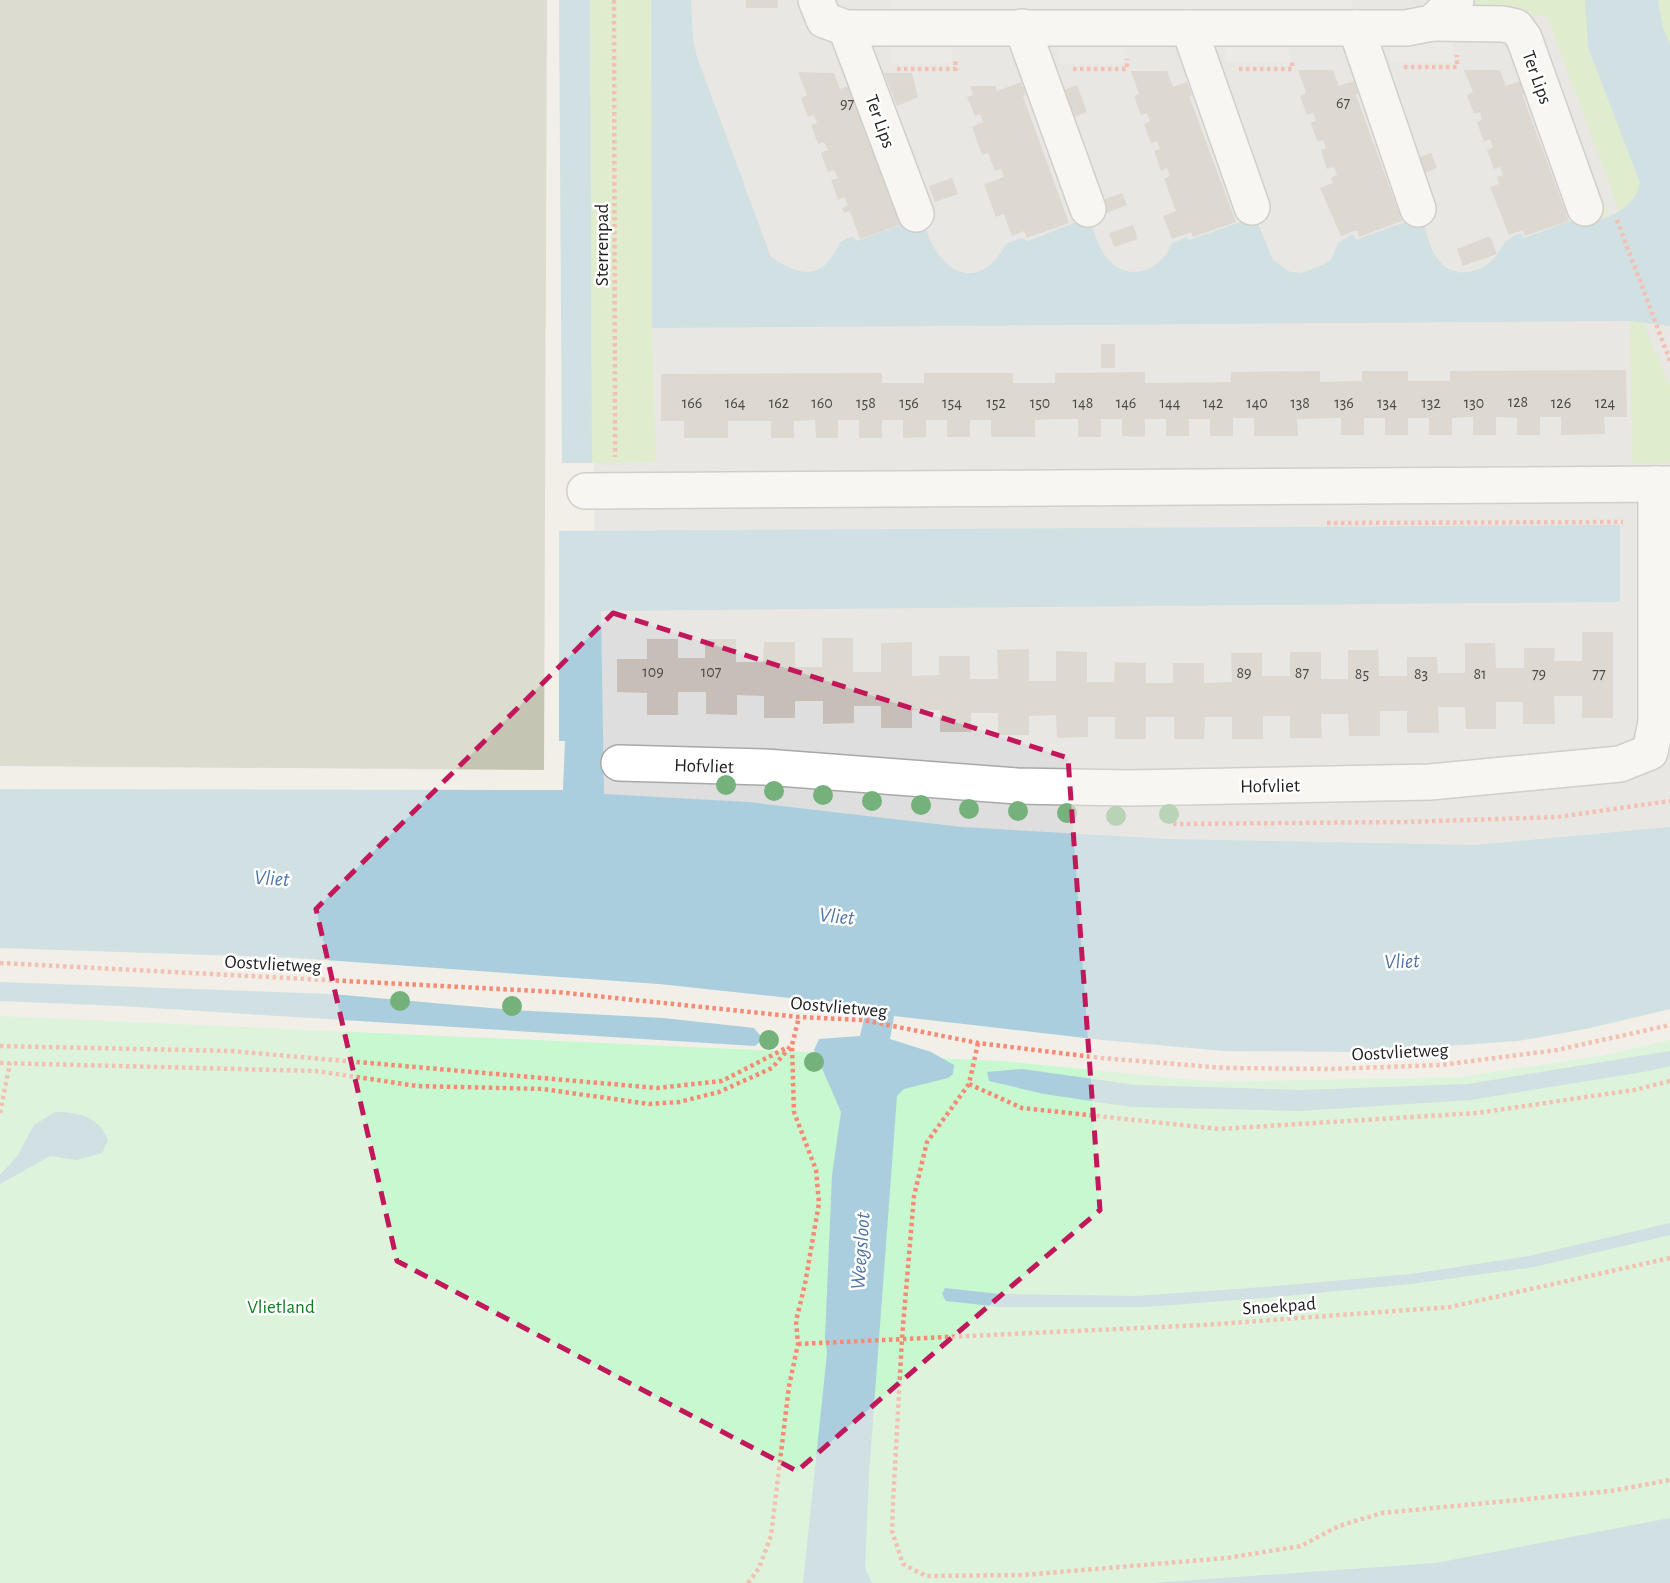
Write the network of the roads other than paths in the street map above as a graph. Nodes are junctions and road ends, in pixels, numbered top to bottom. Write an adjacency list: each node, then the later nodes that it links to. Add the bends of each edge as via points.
1 (816, 0): 4 (street, via 824,20)
2 (1444, 11): 6 (street, Ter Lips, via 1406,28); 10 (street, Ter Lips, via 1516,27)
3 (1023, 27): 4 (street, Ter Lips); 5 (street, Ter Lips); 8 (street)
4 (846, 28): 11 (street, Ter Lips)
5 (1189, 28): 6 (street, Ter Lips); 7 (street)
6 (1356, 29): 9 (street)
7 (1252, 207)
8 (1088, 209)
9 (1418, 209)
10 (1599, 209)
11 (915, 214)
12 (1663, 484): 13 (street, Hofvliet); 14 (street, Hofvliet, via 1656,722 1650,752 1620,764 1430,782 1130,788 1017,786 765,767)
13 (600, 490)
14 (619, 763)

